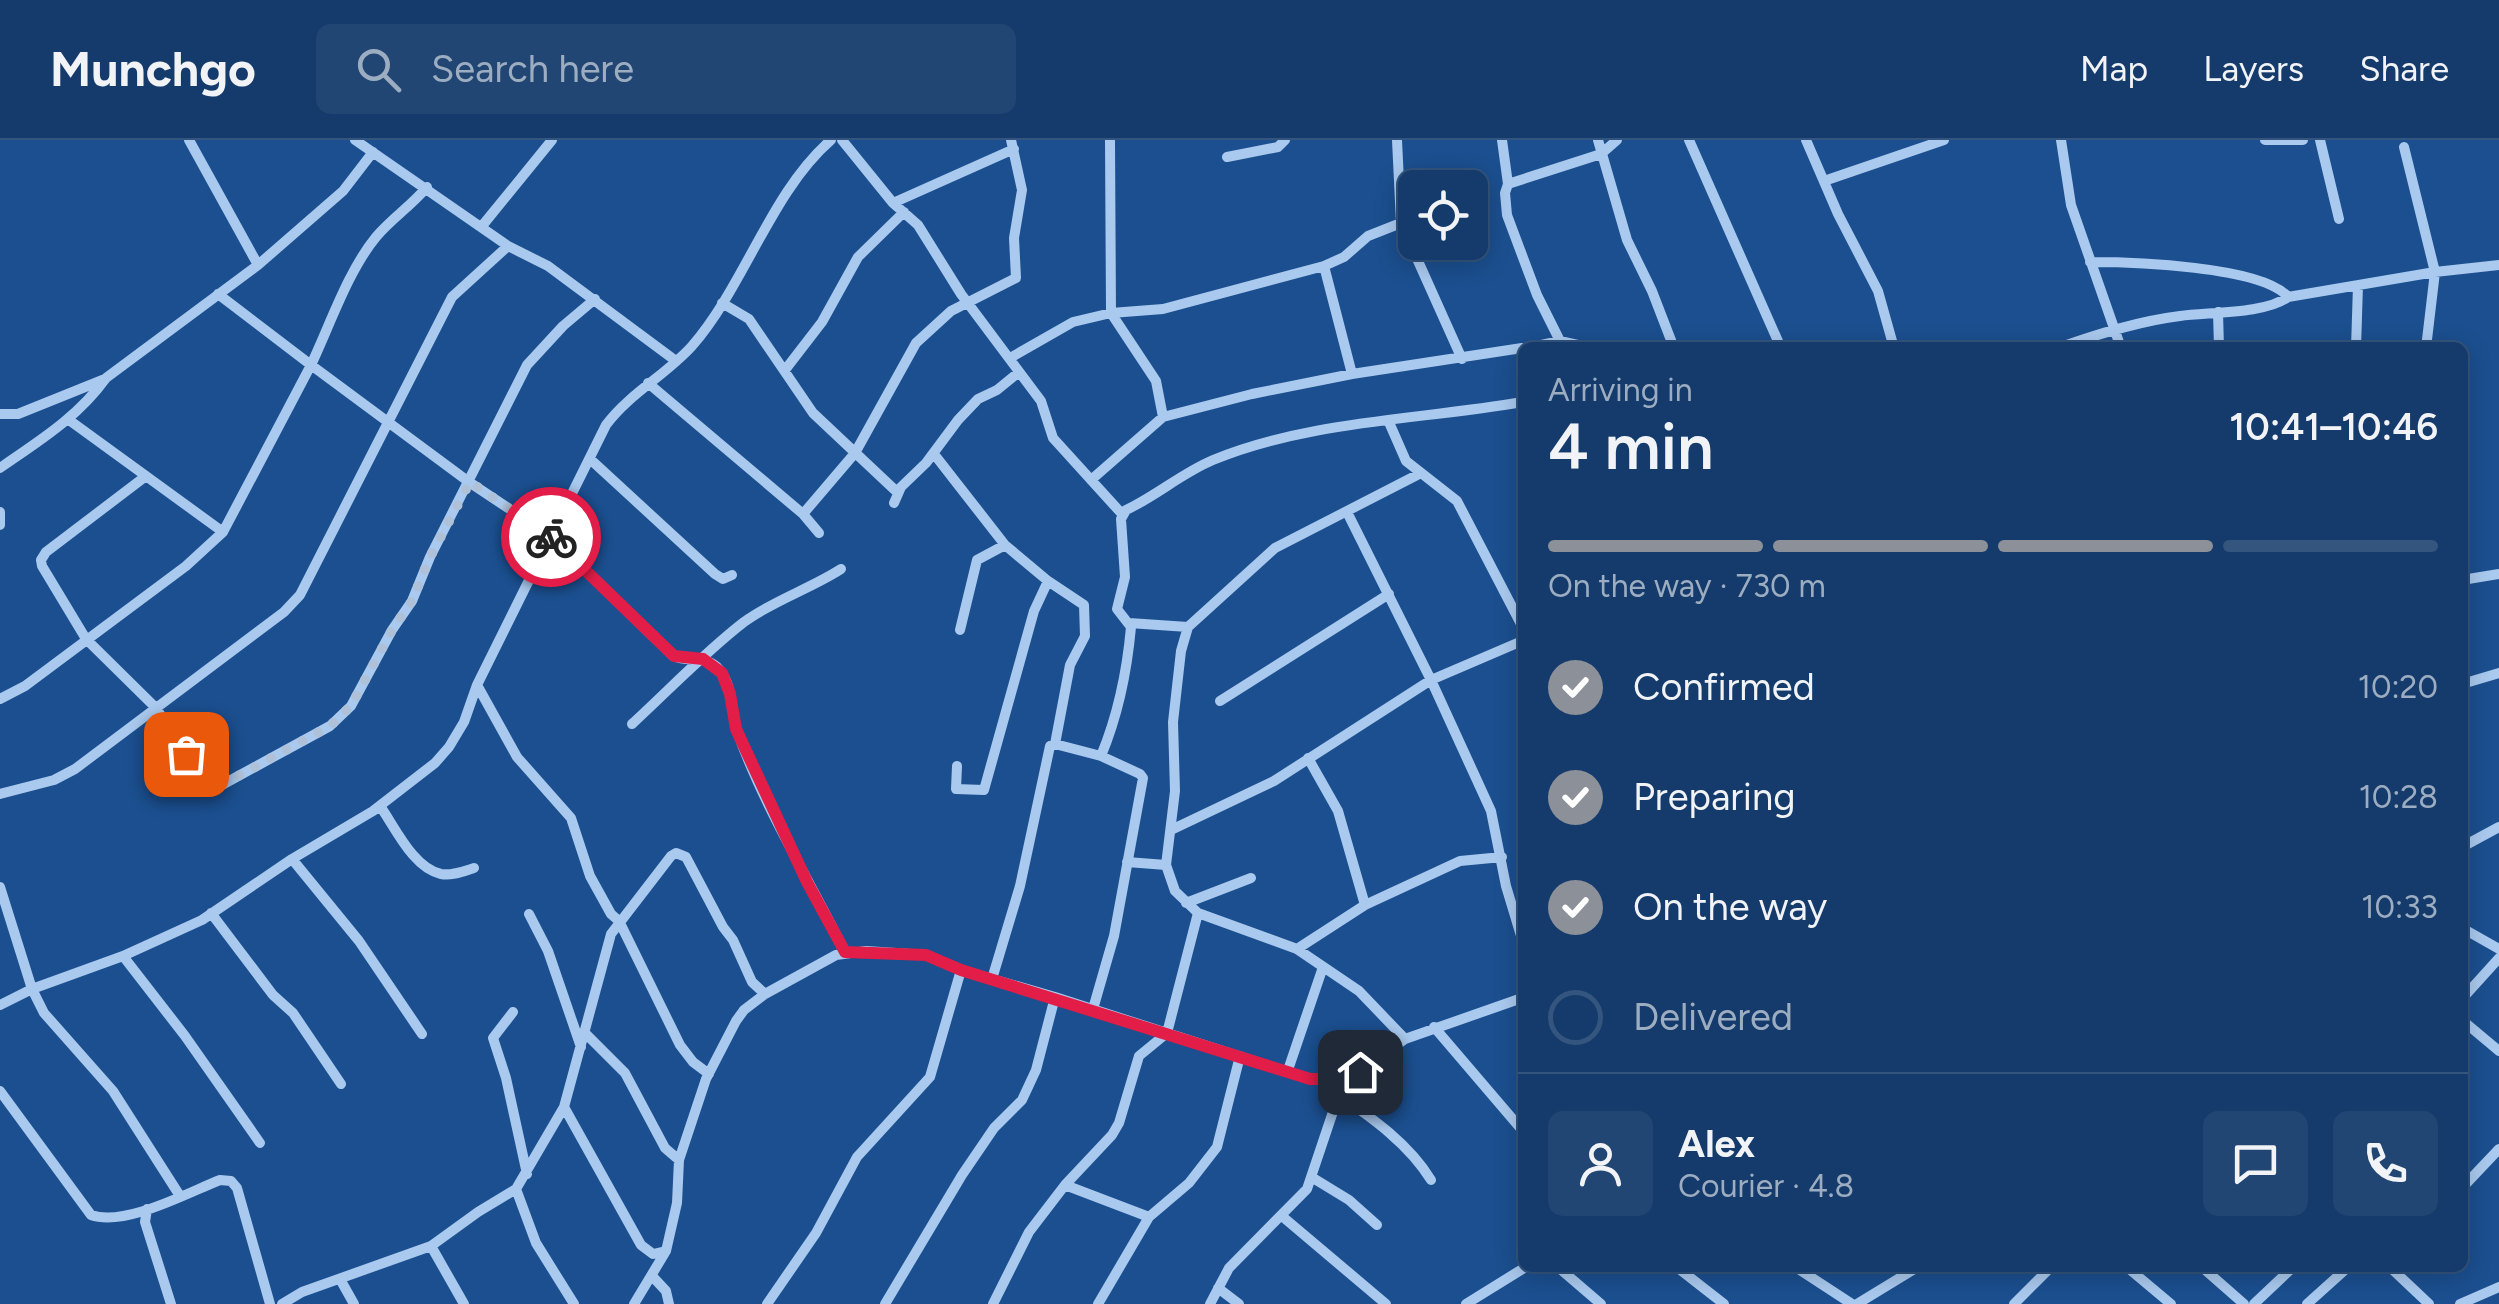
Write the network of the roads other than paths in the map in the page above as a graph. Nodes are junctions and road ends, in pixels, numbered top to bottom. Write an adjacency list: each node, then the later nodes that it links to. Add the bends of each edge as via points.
1 (189, 140): 36 (street)
2 (355, 140): 21 (street)
3 (552, 140): 32 (street)
4 (830, 140): 44 (street, via 796,178)
5 (842, 140): 28 (street)
6 (1110, 140): 47 (street)
7 (1285, 140): 23 (street)
8 (1397, 140): 24 (street)
9 (1502, 140): 26 (street)
10 (1598, 140): 22 (street)
11 (1616, 140): 22 (street)
12 (1689, 140): 53 (street)
13 (1806, 140): 25 (street)
14 (1944, 140): 25 (street)
15 (2061, 140): 35 (street, via 2071,206)
16 (2265, 140): 17 (street)
17 (2303, 140)
18 (2320, 140): 30 (street)
19 (1012, 144): 28 (street); 45 (street, via 1022,190 1016,278)
20 (2404, 148): 39 (street)
21 (372, 152): 27 (street); 36 (street, via 343,191)
22 (1601, 154): 26 (street); 52 (street, via 1626,240)
23 (1228, 157)
24 (1398, 170)
25 (1824, 180): 54 (street, via 1878,292)
26 (1508, 184): 49 (street, via 1507,215)
27 (426, 187): 32 (street); 64 (street, via 362,258)
28 (893, 202): 29 (street)
29 (904, 212): 45 (street); 65 (street, via 865,248)
30 (2339, 220)
31 (1398, 224): 38 (street)
32 (482, 226): 33 (street)
33 (508, 246): 43 (street); 75 (street, via 452,298)
34 (1418, 260): 62 (street)
35 (2090, 262): 42 (street, via 2199,268 2272,285); 48 (street)
36 (258, 265): 41 (street)
37 (2499, 265): 39 (street)
38 (1324, 266): 47 (street, via 1162,309); 67 (street)
39 (2435, 272): 40 (street); 59 (street)
40 (2358, 285): 42 (street); 58 (street)
41 (218, 294): 64 (street); 68 (street)
42 (2288, 297): 46 (street)
43 (595, 299): 63 (street); 83 (street, via 528,365)
44 (722, 303): 63 (street); 65 (street, via 749,319)
45 (968, 303): 61 (street); 76 (street, via 916,343)
46 (2218, 312): 48 (street); 57 (street)
47 (1111, 313): 61 (street, via 1061,326); 72 (street, via 1156,381)
48 (2115, 330): 55 (street); 56 (street)
49 (1560, 341): 50 (street); 51 (street)
50 (1555, 342)
51 (1564, 342)
52 (1672, 342)
53 (1778, 342)
54 (1892, 342)
55 (2077, 342)
56 (2119, 342)
57 (2219, 342)
58 (2356, 342)
59 (2427, 342)
60 (1518, 349): 62 (street)
61 (1010, 358): 66 (street)
62 (1462, 359): 67 (street)
63 (676, 361): 69 (street)
64 (310, 365): 75 (street); 89 (street)
65 (785, 370): 76 (street, via 813,412)
66 (1020, 372): 77 (street, via 978,399); 82 (street, via 1041,401 1054,438)
67 (1352, 374): 72 (street)
68 (106, 378): 71 (street, via 18,414); 73 (street)
69 (648, 384): 78 (street, via 606,425); 86 (street)
70 (1518, 403): 74 (street)
71 (0, 414)
72 (1162, 417): 82 (street)
73 (70, 420): 79 (street); 81 (street)
74 (1388, 420): 80 (street, via 1406,460); 87 (street, via 1328,428 1212,461)
75 (390, 424): 83 (street); 112 (street, via 300,595)
76 (856, 453): 77 (street, via 895,498); 86 (street)
77 (934, 454): 92 (street)
78 (590, 460): 91 (street); 95 (street, via 715,574)
79 (0, 468)
80 (1421, 473): 85 (street); 99 (street, via 1457,500)
81 (146, 476): 89 (street); 103 (street, via 41,560)
82 (1091, 480): 87 (street)
83 (470, 482): 91 (street); 112 (street, via 412,601 351,706 330,726 213,787)
84 (0, 512): 88 (street)
85 (1347, 512): 98 (street); 101 (street, via 1274,548)
86 (803, 514): 90 (street)
87 (1122, 514): 100 (street, via 1125,578 1118,608)
88 (0, 525)
89 (223, 532): 103 (street)
90 (819, 533)
91 (550, 536): 105 (street, via 667,651 682,660); 109 (street)
92 (1005, 544): 97 (street); 102 (street, via 977,560)
93 (841, 568): 105 (street, via 774,602)
94 (2499, 574): 96 (street)
95 (732, 576)
96 (2468, 579)
97 (1048, 581): 114 (street, via 1086,610 1085,636 1070,665); 117 (street, via 984,790 956,789)
98 (1389, 594): 107 (street); 111 (street)
99 (1518, 618)
100 (1129, 623): 101 (street); 115 (street, via 1128,663)
101 (1188, 627): 121 (street, via 1173,722)
102 (960, 630)
103 (86, 639): 110 (street); 112 (street)
104 (1518, 643): 107 (street)
105 (703, 659): 113 (street); 142 (street, via 727,682 736,729)
106 (2499, 673): 108 (street)
107 (1431, 680): 116 (street); 123 (street, via 1492,811)
108 (2468, 682)
109 (477, 686): 119 (street, via 449,747); 137 (street, via 516,757 571,818 590,876)
110 (0, 698)
111 (1220, 701)
112 (156, 708): 118 (street, via 75,769)
113 (632, 724)
114 (1054, 744): 115 (street); 147 (street)
115 (1101, 756): 125 (street, via 1142,778)
116 (1308, 758): 121 (street); 133 (street, via 1338,811)
117 (957, 766)
118 (0, 794)
119 (380, 806): 124 (street); 127 (street, via 430,869 452,874)
120 (2499, 827): 122 (street)
121 (1171, 830): 126 (street)
122 (2468, 844)
123 (1502, 857): 131 (street); 133 (street, via 1460,861)
124 (292, 858): 134 (street); 159 (street)
125 (1127, 862): 126 (street); 154 (street)
126 (1166, 865): 132 (street, via 1174,891)
127 (474, 868)
128 (1251, 878): 132 (street)
129 (0, 888): 148 (street)
130 (1518, 896): 131 (street)
131 (1511, 900): 138 (street)
132 (1186, 903): 135 (street)
133 (1365, 905): 140 (street)
134 (211, 913): 143 (street); 168 (street)
135 (1198, 913): 140 (street); 158 (street)
136 (529, 914): 162 (street)
137 (619, 921): 150 (street, via 672,856 682,854 752,982); 160 (street); 166 (street, via 680,1045)
138 (1518, 925)
139 (2468, 931): 141 (street)
140 (1297, 949): 145 (street)
141 (2499, 949)
142 (845, 952): 146 (street, via 926,955); 150 (street)
143 (123, 956): 148 (street); 173 (street)
144 (2499, 958): 149 (street)
145 (1323, 966): 161 (street, via 1360,991); 165 (street)
146 (961, 970): 147 (street); 214 (street, via 930,1077 857,1156)
147 (992, 979): 151 (street)
148 (32, 988): 153 (street); 184 (street, via 44,1013 113,1091)
149 (2468, 992)
150 (765, 994): 166 (street, via 740,1014)
151 (1055, 997): 154 (street); 215 (street, via 1022,1100 962,1175)
152 (1518, 999): 157 (street)
153 (0, 1005)
154 (1093, 1010): 158 (street)
155 (513, 1012): 177 (street, via 493,1038)
156 (2468, 1025): 163 (street)
157 (1434, 1027): 161 (street); 172 (street)
158 (1168, 1032): 164 (street); 182 (street, via 1139,1056 1119,1123)
159 (422, 1034)
160 (586, 1034): 162 (street); 175 (street, via 625,1073 665,1148)
161 (1405, 1040): 167 (street)
162 (581, 1047): 171 (street)
163 (2499, 1050)
164 (1240, 1056): 165 (street); 186 (street, via 1218,1147)
165 (1288, 1070): 167 (street, via 1310,1079)
166 (708, 1074): 175 (street)
167 (1344, 1079): 170 (street)
168 (341, 1084)
169 (0, 1091): 185 (street, via 91,1215)
170 (1338, 1094): 179 (street); 180 (street, via 1420,1162)
171 (564, 1107): 177 (street); 190 (street, via 641,1245 653,1254)
172 (1518, 1125)
173 (260, 1144)
174 (2499, 1149): 178 (street)
175 (679, 1160): 190 (street)
176 (2468, 1171): 178 (street)
177 (527, 1174): 183 (street)
178 (2476, 1177): 181 (street)
179 (1313, 1178): 187 (street); 188 (street)
180 (1431, 1180)
181 (2468, 1183)
182 (1066, 1185): 186 (street); 216 (street, via 1021,1244)
183 (516, 1189): 189 (street); 211 (street, via 536,1243)
184 (180, 1196): 185 (street); 207 (street, via 220,1180 237,1188)
185 (147, 1209): 206 (street, via 145,1222)
186 (1149, 1217): 217 (street)
187 (1283, 1217): 205 (street, via 1229,1268); 220 (street)
188 (1377, 1225)
189 (431, 1246): 203 (street); 210 (street)
190 (666, 1251): 202 (street)
191 (1518, 1272): 221 (street)
192 (1565, 1272): 222 (street)
193 (1683, 1272): 223 (street)
194 (1803, 1272): 224 (street)
195 (1909, 1272): 224 (street)
196 (2046, 1272): 225 (street)
197 (2133, 1272): 226 (street)
198 (2208, 1272): 227 (street)
199 (2288, 1272): 228 (street)
200 (2343, 1272): 229 (street)
201 (2394, 1272): 230 (street)
202 (653, 1276): 212 (street); 213 (street)
203 (340, 1280): 208 (street); 209 (street)
204 (2499, 1286): 231 (street)
205 (1218, 1288): 218 (street); 219 (street)
206 (171, 1304)
207 (270, 1304)
208 (282, 1304)
209 (354, 1304)
210 (464, 1304)
211 (574, 1304)
212 (634, 1304)
213 (669, 1304)
214 (768, 1304)
215 (885, 1304)
216 (993, 1304)
217 (1098, 1304)
218 (1210, 1304)
219 (1238, 1304)
220 (1386, 1304)
221 (1466, 1304)
222 (1601, 1304)
223 (1724, 1304)
224 (1854, 1304)
225 (2014, 1304)
226 (2171, 1304)
227 (2244, 1304)
228 (2254, 1304)
229 (2308, 1304)
230 (2429, 1304)
231 (2460, 1304)

